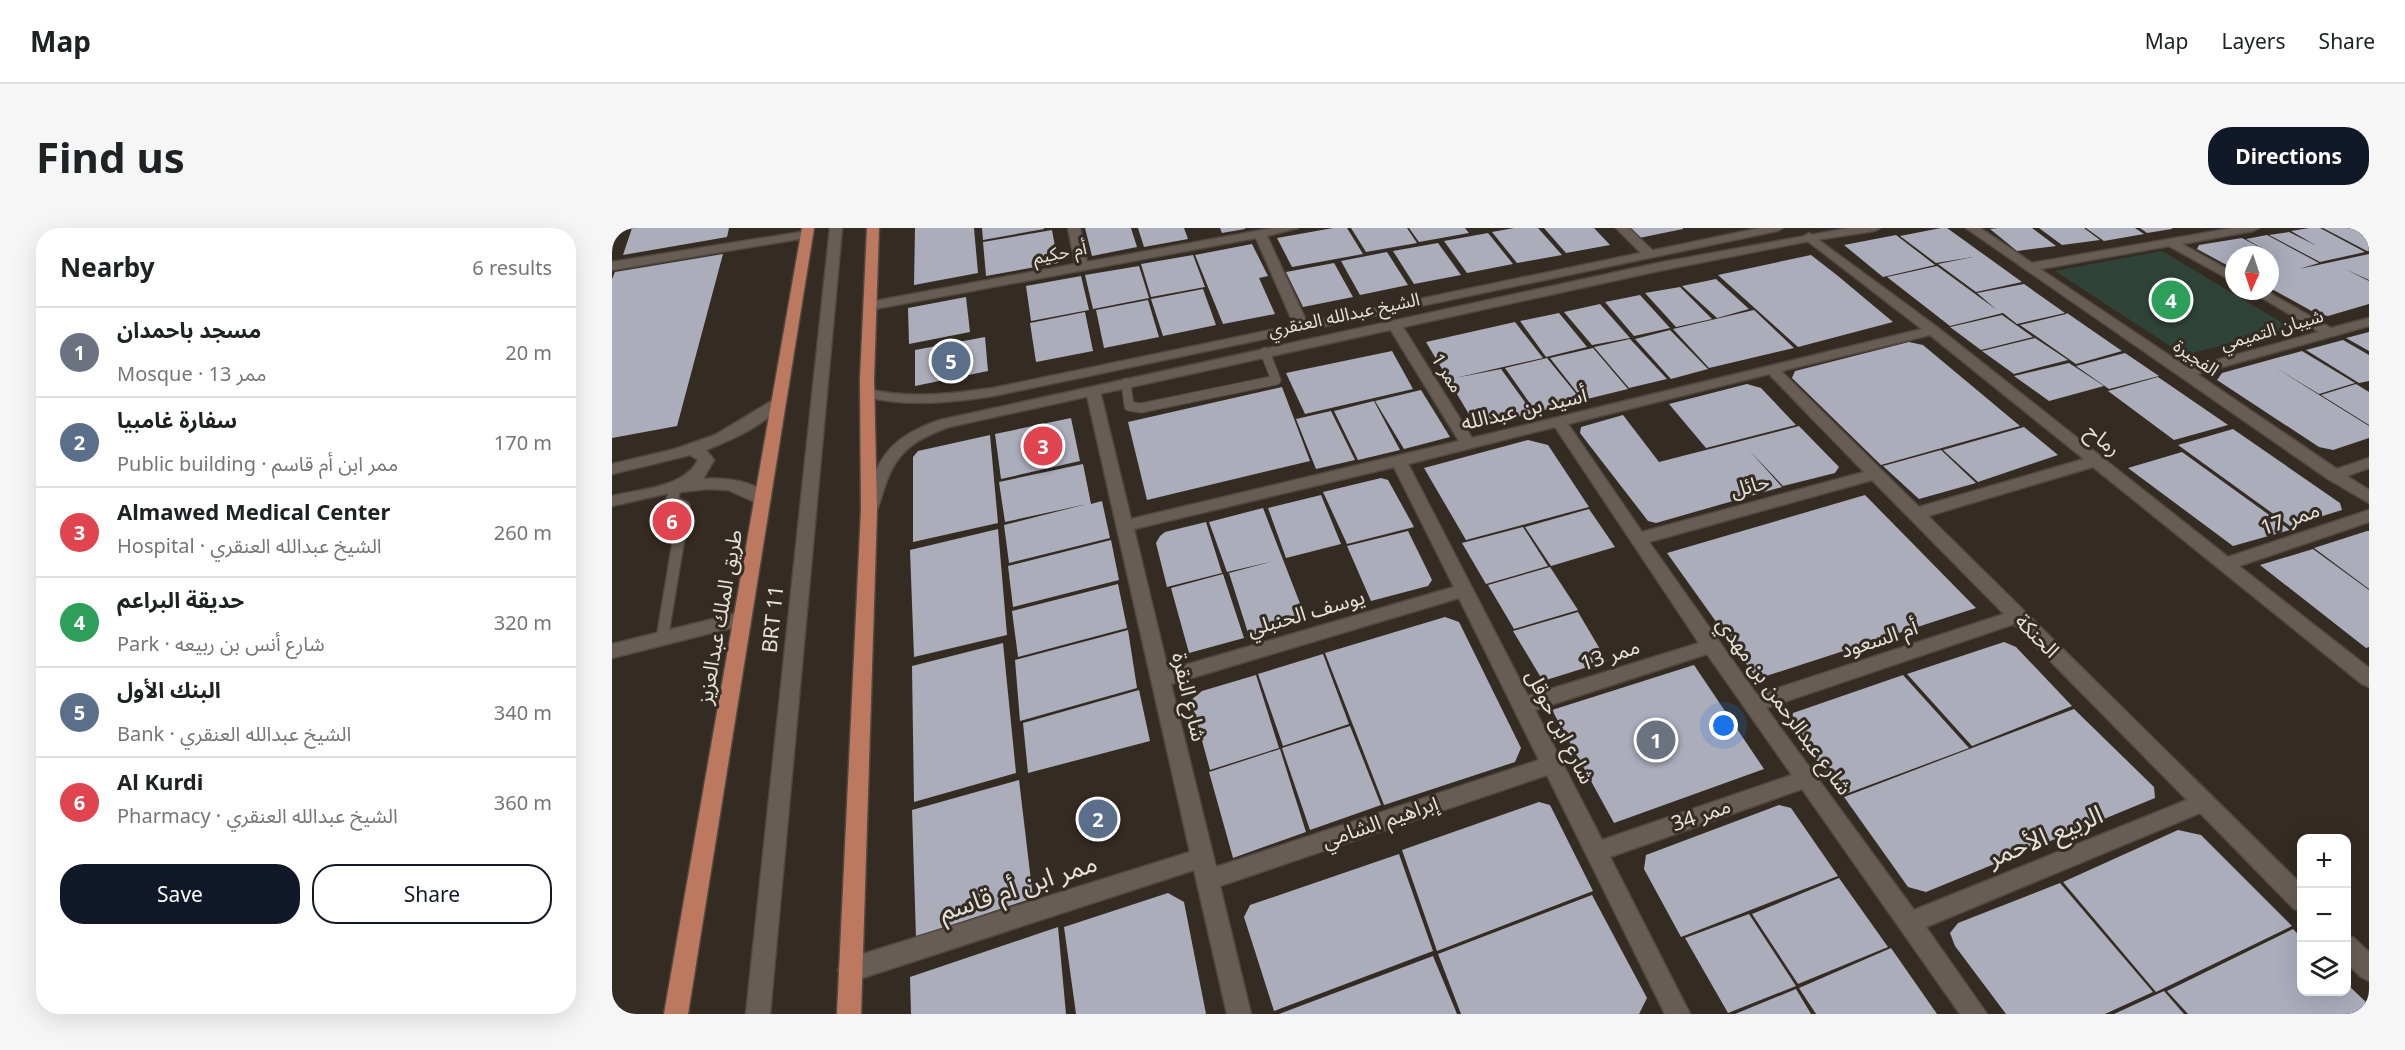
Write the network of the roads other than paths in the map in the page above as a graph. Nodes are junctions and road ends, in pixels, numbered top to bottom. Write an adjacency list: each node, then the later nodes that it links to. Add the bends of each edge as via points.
1 (836, 228): 78 (street, BRT 11)
2 (873, 228): 22 (main road)
3 (1074, 228): 18 (street)
4 (1206, 228): 14 (street)
5 (1292, 228): 12 (street, أم حكيم)
6 (1622, 228): 16 (street)
7 (1777, 228): 16 (street, الشيخ عبدالله العنقري)
8 (1874, 228): 13 (street, الشيخ عبدالله العنقري)
9 (1972, 228): 19 (street, الفجيرة)
10 (2253, 228): 15 (street)
11 (808, 231): 17 (street); 35 (main road, طريق الملك عبدالعزيز)
12 (1260, 234): 14 (street, أم حكيم); 25 (street)
13 (1809, 237): 24 (street, الشيخ عبدالله العنقري); 26 (street, رماح)
14 (1212, 242): 18 (street, أم حكيم)
15 (2170, 242): 19 (street); 20 (street)
16 (1648, 253): 25 (street, الشيخ عبدالله العنقري)
17 (612, 266)
18 (1082, 267): 22 (street, أم حكيم)
19 (2030, 267): 30 (street, الفجيرة)
20 (2225, 273)
21 (2273, 300): 27 (street)
22 (870, 306): 33 (main road)
23 (2369, 322): 27 (street, شيبان التميمي)
24 (1394, 324): 28 (street, الشيخ عبدالله العنقري); 38 (street, ممر 1)
25 (1302, 327): 34 (street, الشيخ عبدالله العنقري)
26 (1932, 330): 29 (street, أسيد بن عبدالله); 41 (street, رماح)
27 (2330, 333): 30 (street, شيبان التميمي)
28 (1265, 352): 31 (street, الشيخ عبدالله العنقري); 31 (lane, via 1276,380 1141,408 1129,406)
29 (1772, 370): 37 (street, أسيد بن عبدالله); 44 (street, الحنكة)
30 (2186, 373): 45 (street, الفجيرة)
31 (1126, 383): 32 (street, الشيخ عبدالله العنقري)
32 (1093, 391): 36 (street, الشيخ عبدالله العنقري); 53 (street, شارع النقرة)
33 (867, 393): 34 (street, الشيخ عبدالله العنقري, via 892,400); 50 (main road)
34 (950, 399): 36 (street, via 928,410 928,420)
35 (778, 401): 39 (street, via 739,432); 48 (main road, طريق الملك عبدالعزيز)
36 (945, 423): 50 (street, الشيخ عبدالله العنقري, via 899,444 885,461)
37 (1559, 423): 38 (street, أسيد بن عبدالله); 54 (street, شارع عبدالرحمن بن مهدي)
38 (1468, 443): 40 (street, أسيد بن عبدالله)
39 (691, 450): 43 (street); 46 (street, via 704,455 704,467 690,481)
40 (1399, 461): 53 (street, أسيد بن عبدالله); 56 (street, شارع ابن حوقل)
41 (2095, 461): 51 (street); 55 (street, رماح)
42 (2369, 463): 45 (street)
43 (612, 469)
44 (1874, 474): 51 (street, الحنكة); 54 (street, حائل)
45 (2334, 475): 47 (street, الفجيرة)
46 (675, 488): 48 (street, via 734,484); 49 (street); 59 (lane, via 672,501 684,507)
47 (2369, 498)
48 (763, 499): 58 (main road, طريق الملك عبدالعزيز)
49 (612, 501)
50 (870, 510): 76 (main road)
51 (1916, 514): 57 (street, الحنكة)
52 (2369, 516): 55 (street, ممر 17)
53 (1124, 526): 63 (street, شارع النقرة)
54 (1637, 539): 60 (street, شارع عبدالرحمن بن مهدي)
55 (2226, 564): 62 (street, رماح)
56 (1464, 590): 63 (street, يوسف الحنبلي); 65 (street, شارع ابن حوقل)
57 (2017, 616): 64 (street, أم السعود); 68 (street, الحنكة)
58 (741, 620): 59 (street); 77 (main road, طريق الملك عبدالعزيز)
59 (662, 639): 61 (street)
60 (1711, 646): 64 (street, شارع عبدالرحمن بن مهدي); 65 (street, ممر 13)
61 (612, 651)
62 (2369, 679)
63 (1160, 680): 70 (street, شارع النقرة)
64 (1754, 704): 67 (street, شارع عبدالرحمن بن مهدي)
65 (1522, 706): 66 (street, شارع ابن حوقل)
66 (1552, 764): 69 (street, شارع ابن حوقل); 71 (street, إبراهيم الشامي)
67 (1806, 779): 69 (street, ممر 34); 73 (street, شارع عبدالرحمن بن مهدي)
68 (2202, 802): 72 (street, الحنكة); 73 (street, الربيع الأحمر)
69 (1596, 852): 81 (street, شارع ابن حوقل)
70 (1202, 858): 71 (street, شارع النقرة); 76 (street, ممر ابن أم قاسم)
71 (1207, 880): 80 (street, شارع النقرة)
72 (2297, 897)
73 (1910, 922): 82 (street, شارع عبدالرحمن بن مهدي)
74 (2351, 951): 75 (street)
75 (2369, 969)
76 (850, 970): 79 (main road)
77 (676, 1014)
78 (758, 1014)
79 (849, 1014)
80 (1239, 1014)
81 (1678, 1014)
82 (1975, 1014)

